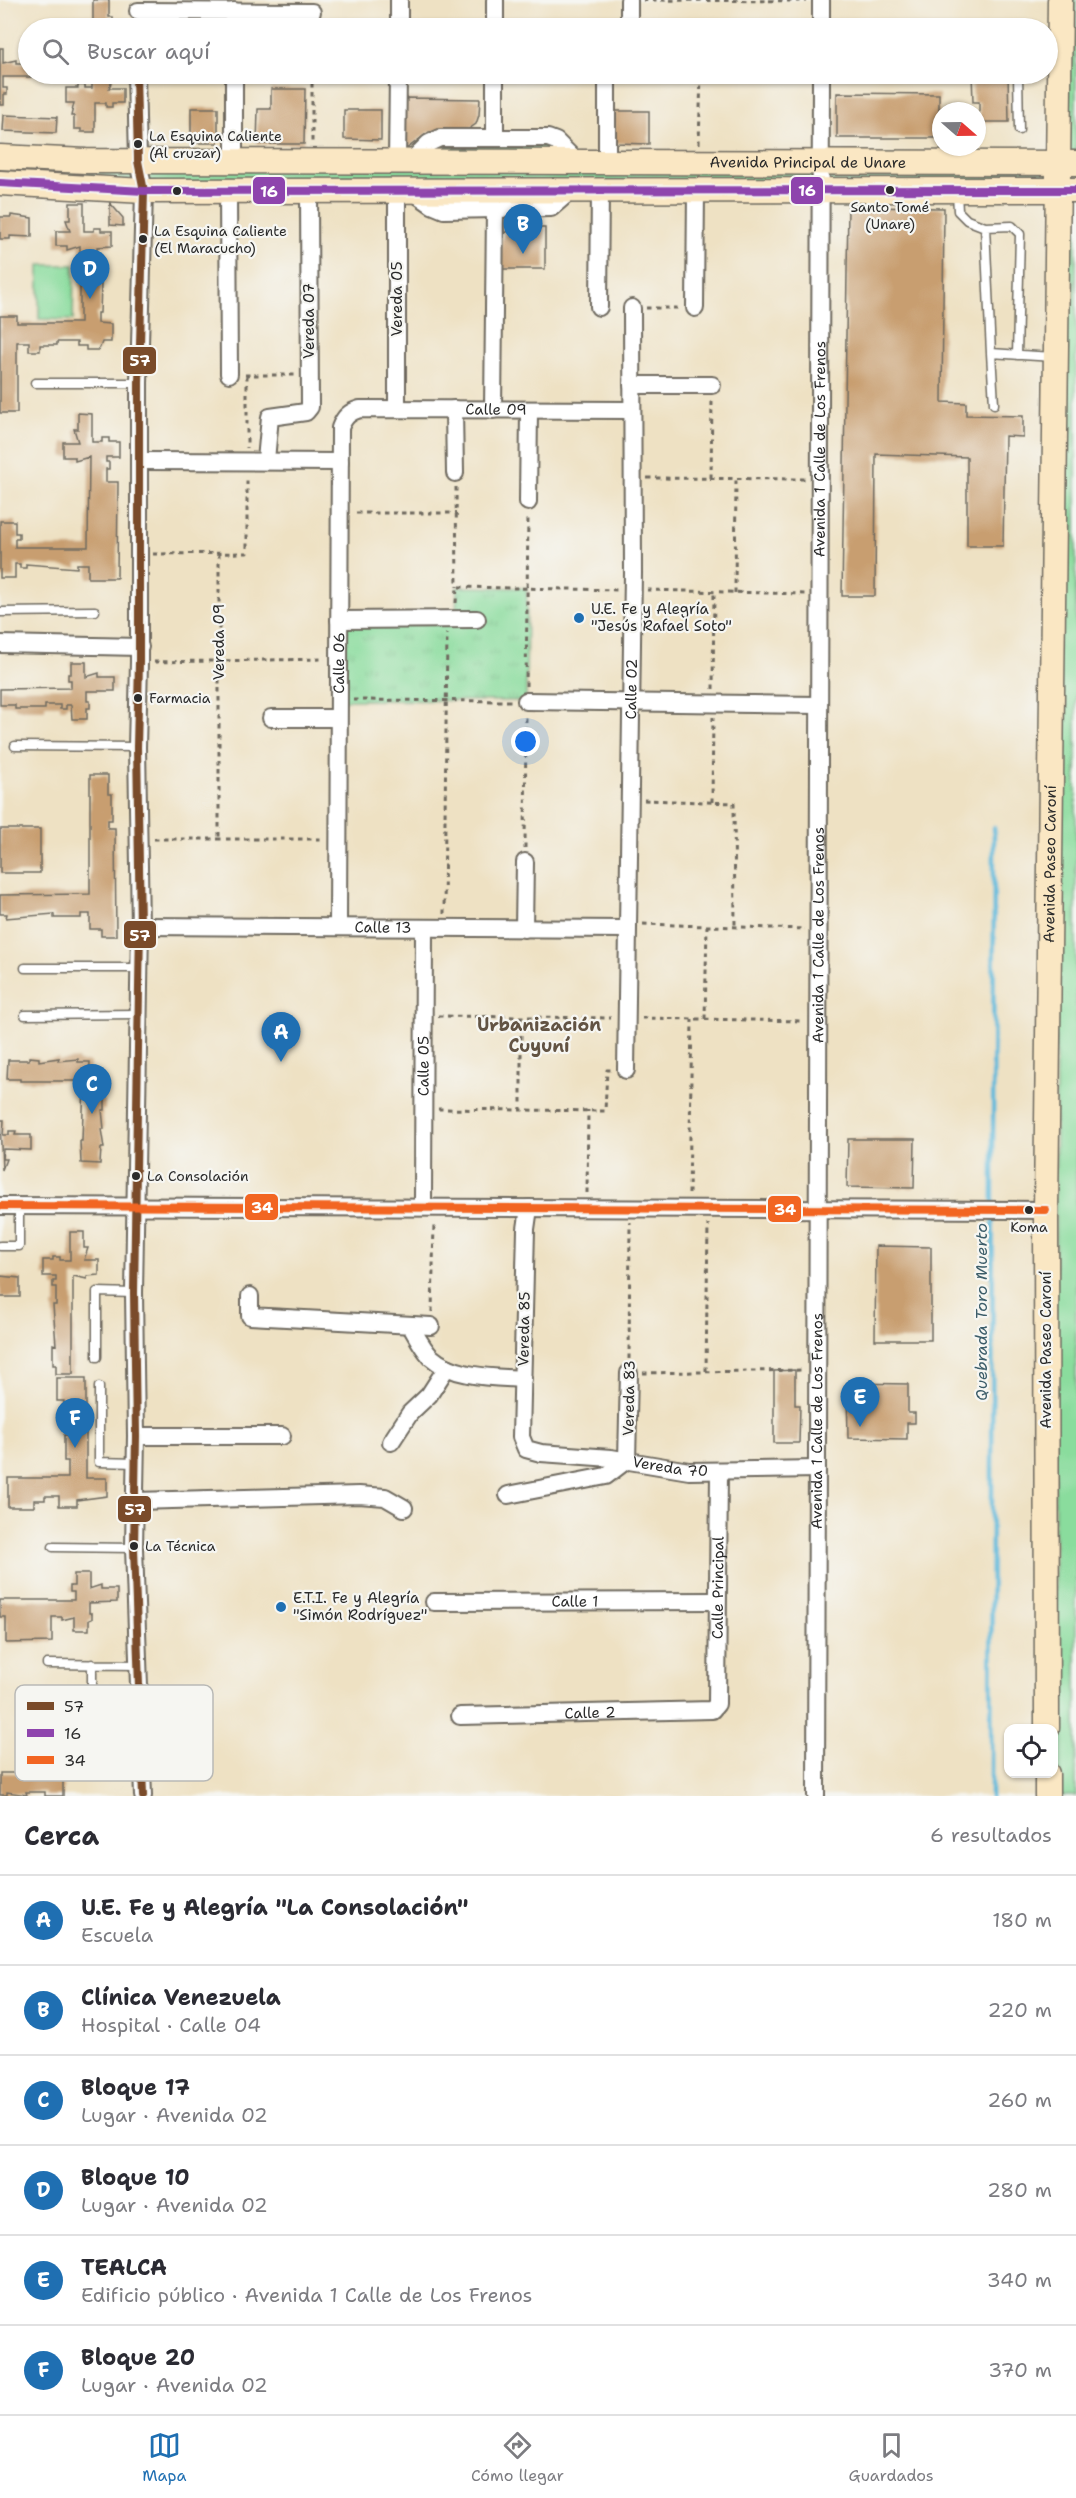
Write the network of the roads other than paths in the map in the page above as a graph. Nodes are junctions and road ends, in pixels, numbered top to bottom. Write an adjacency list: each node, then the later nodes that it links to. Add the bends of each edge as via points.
1 (399, 0): 10 (street)
2 (495, 0): 11 (street)
3 (629, 0): 12 (street)
4 (1060, 0): 14 (street, Avenida Paseo Caroní)
5 (821, 1): 13 (street)
6 (138, 6): 8 (street)
7 (312, 12): 9 (street)
8 (220, 18)
9 (254, 18)
10 (399, 18)
11 (495, 18)
12 (629, 18)
13 (821, 18)
14 (1058, 19)
15 (136, 84): 26 (street)
16 (234, 84): 27 (street)
17 (399, 84): 28 (street)
18 (495, 84): 24 (street)
19 (607, 84): 30 (street)
20 (821, 84): 31 (street, Avenida 1 Calle de Los Frenos)
21 (1018, 84): 23 (lane)
22 (1057, 84): 32 (street, Avenida Paseo Caroní)
23 (1020, 130)
24 (495, 138): 28 (street, via 440,138); 29 (street, via 552,138)
25 (0, 157): 26 (street, Avenida Principal de Unare)
26 (138, 161): 27 (street, Avenida Principal de Unare); 43 (street)
27 (234, 161): 28 (street, Avenida Principal de Unare)
28 (405, 161): 29 (street, Avenida Principal de Unare)
29 (576, 161): 30 (street, Avenida Principal de Unare)
30 (607, 162): 31 (street, Avenida Principal de Unare)
31 (820, 163): 32 (street, Avenida Principal de Unare); 40 (street, Avenida 1 Calle de Los Frenos)
32 (1067, 163): 42 (street, Avenida Paseo Caroní)
33 (0, 183): 43 (street, Avenida Principal de Unare)
34 (403, 188): 35 (street, Avenida Principal de Unare); 37 (street, Avenida Principal de Unare); 44 (street, via 444,210); 59 (street, Vereda 05)
35 (574, 188): 38 (street, Avenida Principal de Unare); 44 (street, via 551,208)
36 (228, 189): 37 (street, Avenida Principal de Unare); 43 (street, Avenida Principal de Unare); 52 (street)
37 (309, 189): 64 (street, Vereda 07, via 310,407 306,412 268,420)
38 (600, 189): 39 (street, Avenida Principal de Unare); 46 (street)
39 (696, 189): 40 (street, Avenida Principal de Unare); 48 (street)
40 (820, 189): 41 (street, Avenida Principal de Unare); 77 (street, Avenida 1 Calle de Los Frenos)
41 (957, 190): 42 (street, Avenida Principal de Unare); 45 (lane, via 958,211 967,220)
42 (1067, 190): 51 (street, Avenida Paseo Caroní)
43 (144, 191): 54 (street)
44 (495, 209): 61 (street)
45 (985, 227): 49 (lane); 50 (lane, via 1012,226 1020,234)
46 (599, 307)
47 (632, 308): 55 (street, Calle 02)
48 (695, 308)
49 (991, 353): 50 (lane); 57 (lane)
50 (1017, 355): 51 (lane)
51 (1057, 357): 99 (street, Avenida Paseo Caroní)
52 (229, 374)
53 (35, 383): 54 (lane)
54 (139, 383): 65 (street)
55 (632, 385): 56 (street); 63 (street, Calle 02)
56 (712, 386)
57 (994, 404)
58 (360, 409): 59 (street, Calle 09); 66 (street, Calle 06, via 351,412 340,428)
59 (397, 409): 60 (street, Calle 09)
60 (454, 410): 61 (street, Calle 09); 67 (street)
61 (493, 410): 62 (street, Calle 09)
62 (529, 410): 63 (street, Calle 09); 68 (street)
63 (632, 411): 76 (street, Calle 02)
64 (266, 460): 65 (street); 66 (street)
65 (140, 461): 74 (street)
66 (340, 462): 72 (street, Calle 06)
67 (455, 474)
68 (528, 502)
69 (95, 611): 70 (lane)
70 (0, 612)
71 (477, 619): 72 (street)
72 (339, 620): 79 (street, Calle 06)
73 (0, 644): 74 (street)
74 (140, 655): 81 (street)
75 (526, 701): 76 (street)
76 (631, 702): 77 (street); 87 (street, Calle 02)
77 (819, 705): 98 (street, Avenida 1 Calle de Los Frenos)
78 (271, 718): 79 (street)
79 (338, 718): 84 (street, Calle 06)
80 (15, 746): 81 (lane)
81 (137, 747): 83 (street)
82 (525, 861): 86 (street)
83 (140, 926): 84 (street, Calle 13); 89 (street)
84 (338, 927): 85 (street, Calle 13)
85 (424, 928): 86 (street, Calle 13); 95 (street, Calle 05, via 423,1109)
86 (524, 929): 87 (street, Calle 13)
87 (627, 929): 92 (street, Calle 02)
88 (25, 968): 89 (lane)
89 (139, 968): 90 (street)
90 (139, 1014): 91 (lane); 96 (street)
91 (25, 1015)
92 (626, 1070)
93 (0, 1206): 94 (street)
94 (19, 1206): 96 (street); 100 (lane, via 19,1246)
95 (429, 1206): 96 (street); 97 (street)
96 (137, 1207): 101 (street)
97 (529, 1208): 98 (street); 108 (street, Vereda 85)
98 (819, 1209): 99 (street); 116 (street, Avenida 1 Calle de Los Frenos)
99 (1046, 1210): 132 (street, Avenida Paseo Caroní)
100 (0, 1246)
101 (134, 1293): 105 (lane, via 97,1292); 110 (street)
102 (250, 1296): 103 (street, via 250,1316)
103 (410, 1325): 104 (street); 106 (street, via 432,1358)
104 (431, 1326)
105 (97, 1357)
106 (447, 1367): 108 (street, via 483,1376); 112 (street)
107 (629, 1373): 114 (street, Vereda 83)
108 (523, 1379): 113 (street, Vereda 85, via 521,1437)
109 (99, 1387): 115 (lane, via 99,1462)
110 (136, 1436): 111 (street); 115 (street)
111 (282, 1436)
112 (392, 1442)
113 (526, 1449): 114 (street, Vereda 70)
114 (627, 1460): 117 (street, Vereda 70); 118 (street, via 606,1476)
115 (136, 1463): 119 (street)
116 (817, 1469): 117 (street, Vereda 70); 136 (street, Avenida 1 Calle de Los Frenos)
117 (719, 1472): 123 (street, Calle Principal)
118 (508, 1495)
119 (136, 1501): 120 (street, via 359,1495 385,1497); 122 (street)
120 (404, 1508)
121 (53, 1547): 122 (lane)
122 (134, 1548): 127 (street)
123 (717, 1601): 124 (street, Calle 1); 130 (street, Calle Principal)
124 (434, 1602)
125 (47, 1664): 126 (lane)
126 (92, 1664): 127 (lane); 128 (lane)
127 (138, 1665): 129 (street)
128 (92, 1685)
129 (139, 1685)
130 (717, 1704): 131 (street, Calle 2, via 708,1712)
131 (460, 1716)
132 (1047, 1724)
133 (1047, 1778): 137 (street)
134 (142, 1781): 135 (street)
135 (143, 1796)
136 (816, 1796)
137 (1047, 1796)

